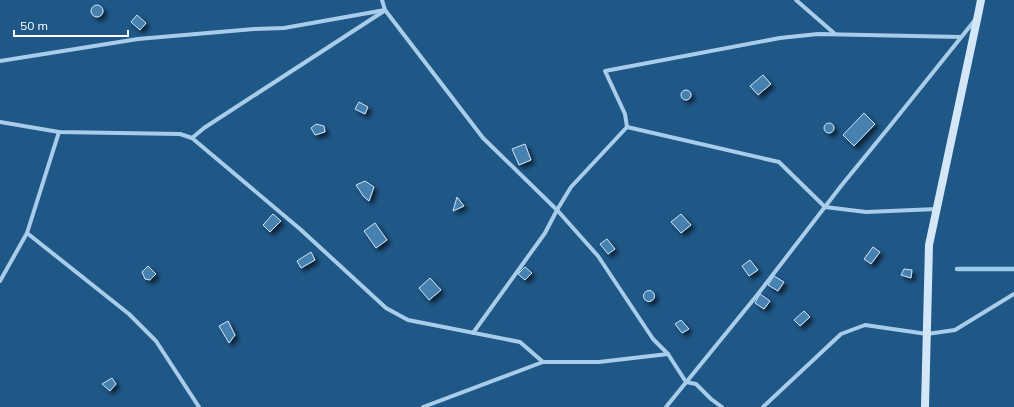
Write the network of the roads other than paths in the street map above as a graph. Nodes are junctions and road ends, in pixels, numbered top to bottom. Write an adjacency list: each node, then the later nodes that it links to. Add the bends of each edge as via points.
1 (382, 0): 4 (street)
2 (796, 0): 6 (street)
3 (980, 0): 5 (main road)
4 (385, 10): 8 (street, via 284,28 138,39); 12 (street); 15 (street, via 483,138)
5 (978, 15): 7 (street); 14 (main road)
6 (835, 35): 7 (street); 10 (street, via 780,38 605,71 625,114)
7 (961, 37): 13 (street)
8 (0, 61)
9 (0, 122): 11 (street)
10 (627, 128): 13 (street, via 779,162); 15 (street, via 571,186)
11 (59, 132): 12 (street, via 180,134); 16 (street)
12 (192, 138): 19 (street, via 300,229 386,308 408,320)
13 (824, 207): 14 (street, via 866,212); 23 (street, via 758,294)
14 (937, 209): 20 (main road, via 929,245)
15 (557, 210): 19 (street, via 545,233); 21 (street, via 598,256 653,339)
16 (27, 233): 17 (street); 24 (street, via 129,314 156,341)
17 (0, 281)
18 (1014, 294): 20 (street, via 955,330)
19 (473, 334): 22 (street, via 520,342)
20 (927, 334): 28 (street, via 865,324 841,334); 29 (main road)
21 (668, 354): 22 (street, via 599,362); 23 (street)
22 (543, 362): 25 (street)
23 (686, 382): 26 (street); 27 (street, via 696,384)
24 (199, 407)
25 (423, 407)
26 (666, 407)
27 (722, 407)
28 (763, 407)
29 (924, 407)

